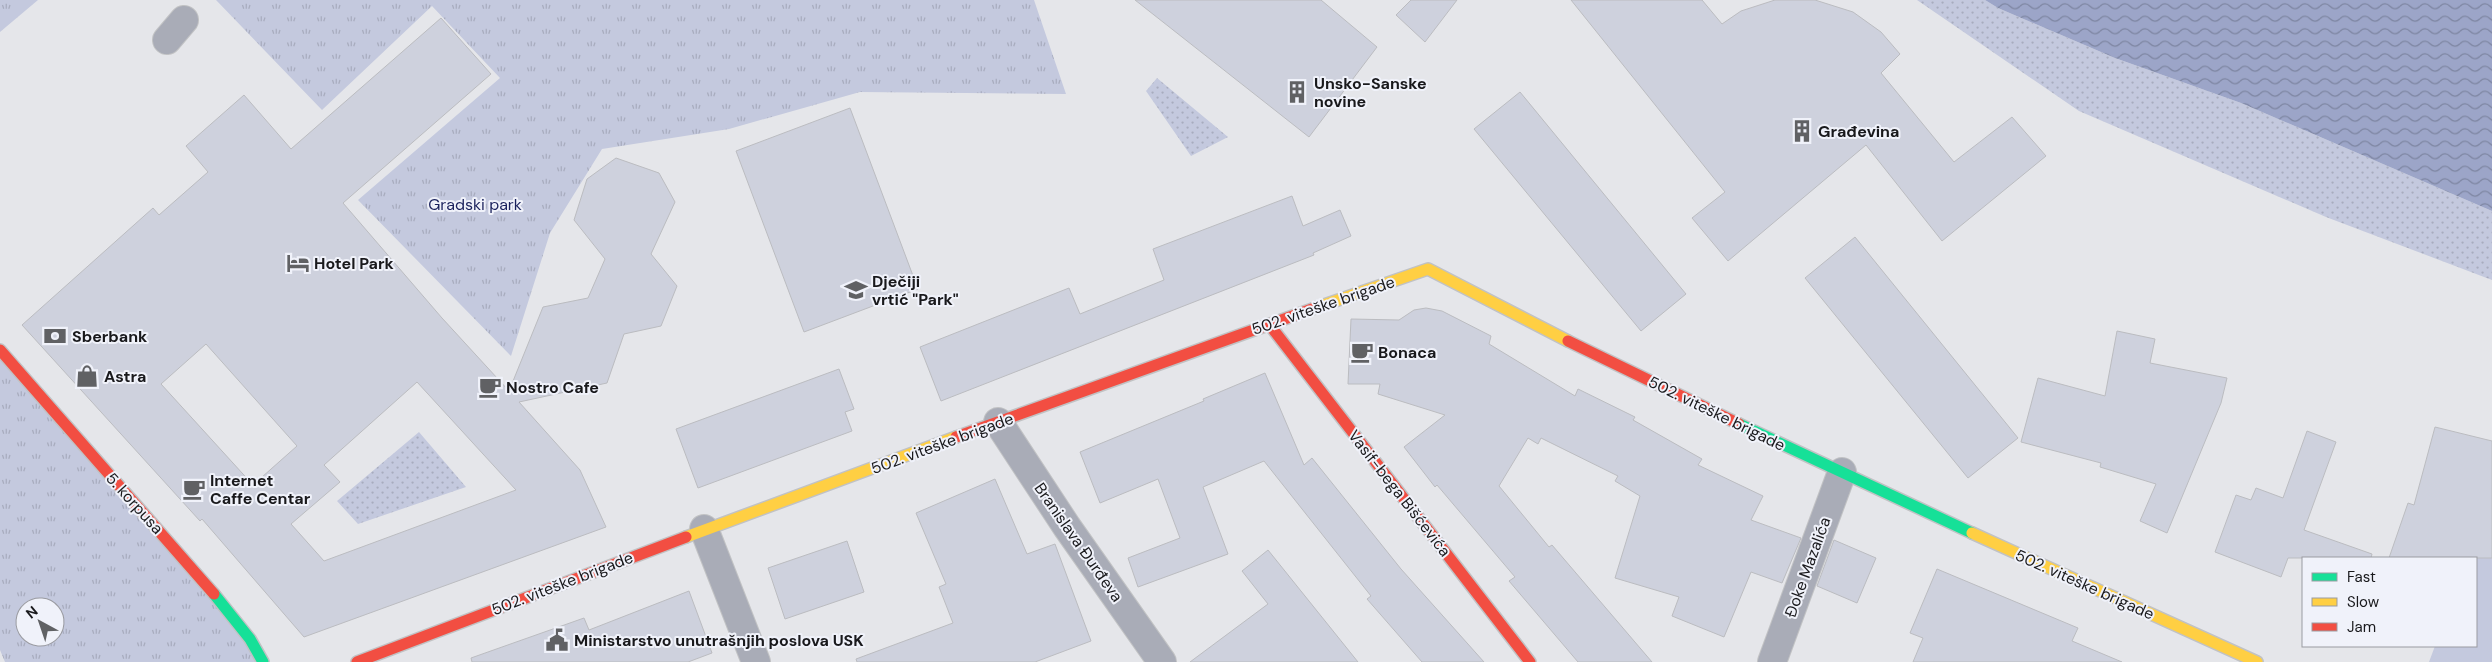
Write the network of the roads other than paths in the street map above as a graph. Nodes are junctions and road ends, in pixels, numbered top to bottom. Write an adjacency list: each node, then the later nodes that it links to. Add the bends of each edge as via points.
1 (1269, 324): 3 (street, 502. viteške brigade); 4 (street, 502. viteške brigade, via 1428,269 1618,365); 10 (street, Vasif-bega Bišćevića)
2 (0, 350): 6 (street, 5. korpusa, via 183,557 250,639)
3 (998, 422): 5 (street, 502. viteške brigade); 9 (street, Branislava Đurđeva)
4 (1842, 472): 11 (street, Đoke Mazalića); 12 (street, 502. viteške brigade)
5 (704, 529): 7 (street, 502. viteške brigade); 8 (street)
6 (263, 662)
7 (357, 662)
8 (756, 662)
9 (1162, 662)
10 (1530, 662)
11 (1772, 662)
12 (2257, 662)

